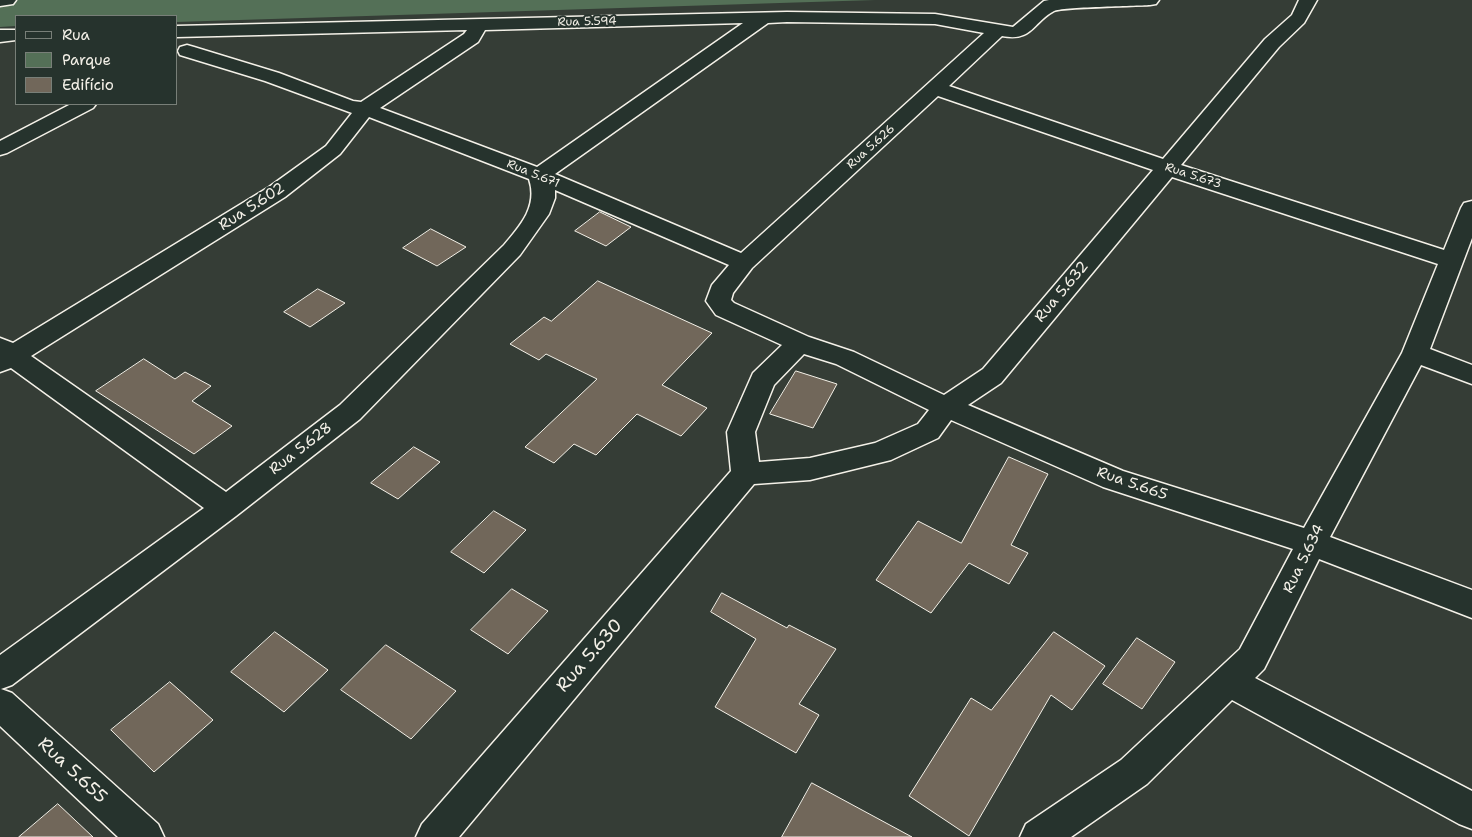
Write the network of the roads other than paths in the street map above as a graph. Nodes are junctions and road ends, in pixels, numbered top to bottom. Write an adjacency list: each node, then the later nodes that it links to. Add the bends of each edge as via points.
1 (7, 0): 5 (street)
2 (799, 0): 6 (street)
3 (1150, 0): 10 (street, Rua 5.594, via 1050,5 1018,32)
4 (1308, 0): 19 (street, Rua 5.632, via 1305,11 1292,28 1272,43)
5 (0, 1)
6 (787, 17): 7 (street, Rua 5.594); 10 (street, Rua 5.594, via 935,19)
7 (763, 18): 8 (street, Rua 5.594); 20 (street)
8 (480, 24): 9 (street, Rua 5.594); 17 (street, Rua 5.602, via 471,38)
9 (226, 31): 11 (street, Rua 5.594); 14 (street)
10 (997, 31): 15 (street, Rua 5.626)
11 (178, 32)
12 (15, 35): 13 (street)
13 (0, 36)
14 (181, 54): 17 (street, Rua 5.671, via 272,77)
15 (935, 88): 19 (street, Rua 5.673); 23 (street, Rua 5.626)
16 (84, 105): 18 (street)
17 (366, 110): 20 (street, Rua 5.671); 26 (street, Rua 5.602, via 333,150 277,192)
18 (0, 149)
19 (1167, 168): 22 (street, Rua 5.673); 28 (street, Rua 5.632, via 992,376)
20 (539, 175): 23 (street, Rua 5.671); 30 (street, Rua 5.628, via 544,192 539,210 512,250 350,412)
21 (1471, 216): 22 (street, Rua 5.634)
22 (1452, 260): 25 (street, Rua 5.634)
23 (744, 263): 24 (street, via 721,291 718,301 725,308)
24 (800, 343): 28 (street, Rua 5.665, via 845,358); 29 (street, via 762,380 740,432)
25 (1415, 353): 27 (street); 31 (street, Rua 5.634)
26 (4, 356): 30 (street)
27 (1472, 375)
28 (946, 407): 29 (street, Rua 5.632, via 928,431 881,452 810,469); 31 (street, Rua 5.665, via 1113,479)
29 (746, 474): 38 (street, Rua 5.630)
30 (226, 508): 33 (street, Rua 5.628)
31 (1311, 543): 32 (street, Rua 5.665); 34 (street, Rua 5.634, via 1294,582 1252,659)
32 (1472, 604)
33 (0, 674)
34 (1230, 682): 36 (street); 39 (street, Rua 5.634, via 1134,772)
35 (0, 704): 37 (street, Rua 5.655)
36 (1472, 811)
37 (145, 837)
38 (435, 837)
39 (1039, 837)

